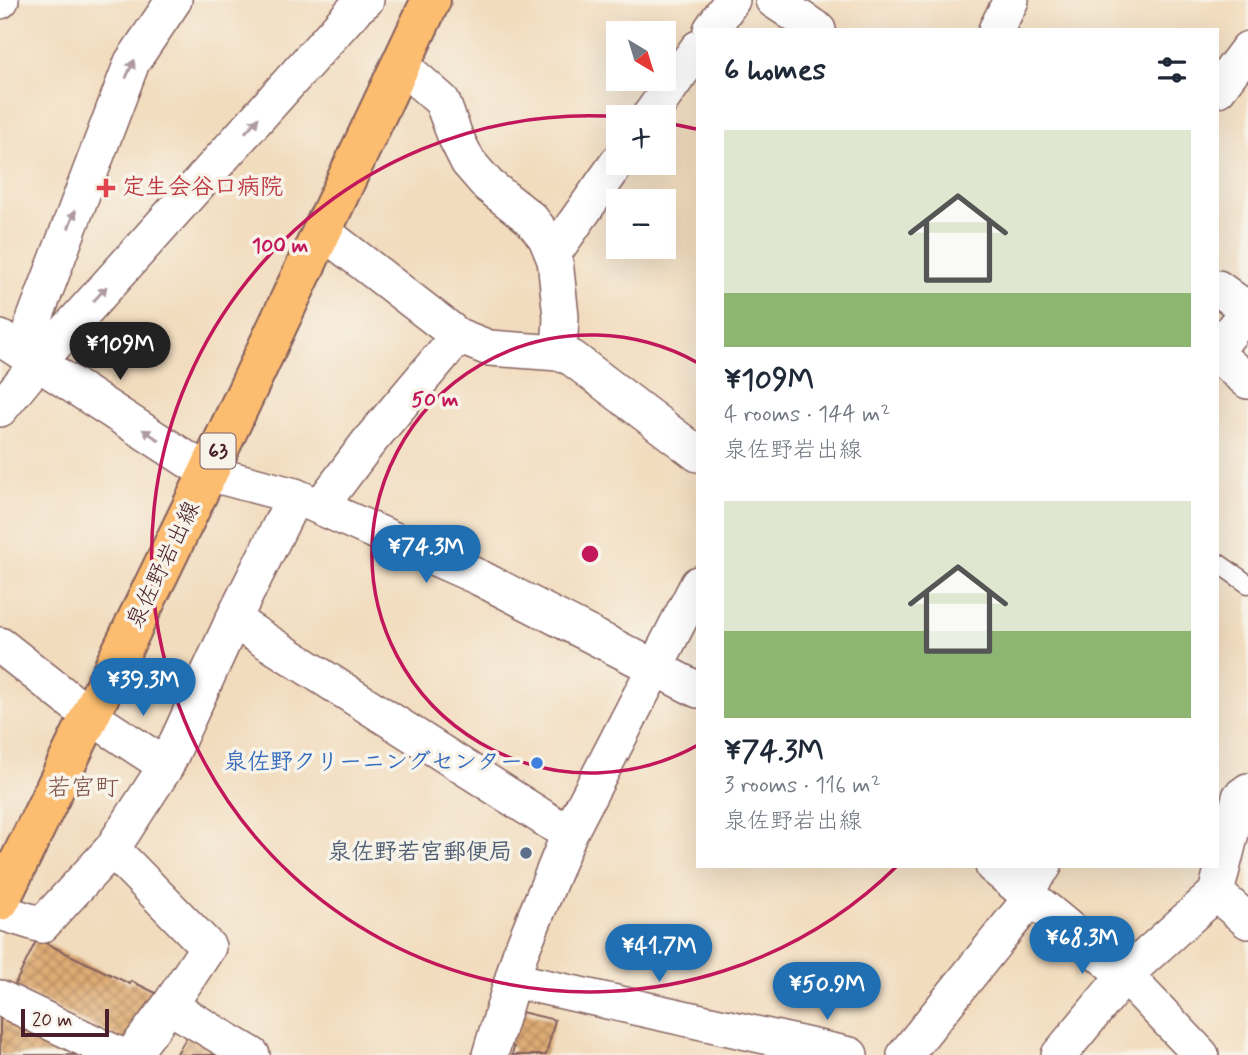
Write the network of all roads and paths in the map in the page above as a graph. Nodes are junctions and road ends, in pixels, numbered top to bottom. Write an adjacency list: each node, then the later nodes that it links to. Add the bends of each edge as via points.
1 (174, 0): 22 (street, one-way to 1, via 132,62)
2 (431, 0): 12 (main road, 泉佐野岩出線 / 63)
3 (732, 0): 7 (street)
4 (773, 0): 8 (street)
5 (1011, 0): 9 (street)
6 (356, 3): 22 (street, one-way to 6)
7 (712, 28)
8 (815, 28)
9 (997, 28)
10 (1248, 49): 13 (street)
11 (696, 51): 14 (street)
12 (401, 65): 16 (main road, 泉佐野岩出線 / 63); 17 (street, via 442,101 468,162 488,185 531,219)
13 (1219, 88)
14 (658, 105)
15 (609, 175): 17 (street)
16 (323, 231): 20 (street); 28 (main road, 泉佐野岩出線 / 63)
17 (553, 254): 23 (street, via 561,317)
18 (1219, 289): 19 (street)
19 (1248, 310): 21 (street)
20 (458, 336): 23 (street, via 489,348); 29 (street, via 368,443)
21 (1219, 347)
22 (20, 351): 26 (street); 28 (street, one-way to 22)
23 (559, 353): 27 (street, via 572,358)
24 (1219, 357): 25 (street)
25 (1248, 381)
26 (0, 409)
27 (696, 452)
28 (208, 473): 29 (street); 37 (main road, 泉佐野岩出線 / 63)
29 (308, 502): 33 (street); 35 (street, via 480,578)
30 (1219, 564): 31 (lane)
31 (1248, 584)
32 (696, 588): 35 (street)
33 (233, 620): 38 (street); 40 (street)
34 (0, 645): 37 (street)
35 (655, 668): 36 (street); 40 (street)
36 (696, 689)
37 (90, 716): 38 (street); 44 (main road, 泉佐野岩出線 / 63)
38 (166, 766): 41 (street)
39 (1235, 791): 45 (street)
40 (569, 834): 48 (street)
41 (111, 849): 44 (street, via 42,925); 50 (street, via 208,947)
42 (997, 868): 43 (street)
43 (1033, 886): 47 (street); 56 (street)
44 (3, 892)
45 (1216, 893): 46 (street); 47 (street)
46 (1248, 921)
47 (1125, 975): 57 (street); 58 (street)
48 (513, 980): 54 (street); 55 (street)
49 (0, 999): 51 (street)
50 (169, 1006): 52 (street); 53 (street)
51 (120, 1055)
52 (132, 1055)
53 (252, 1055)
54 (490, 1055)
55 (850, 1055)
56 (905, 1055)
57 (1059, 1055)
58 (1201, 1055)

